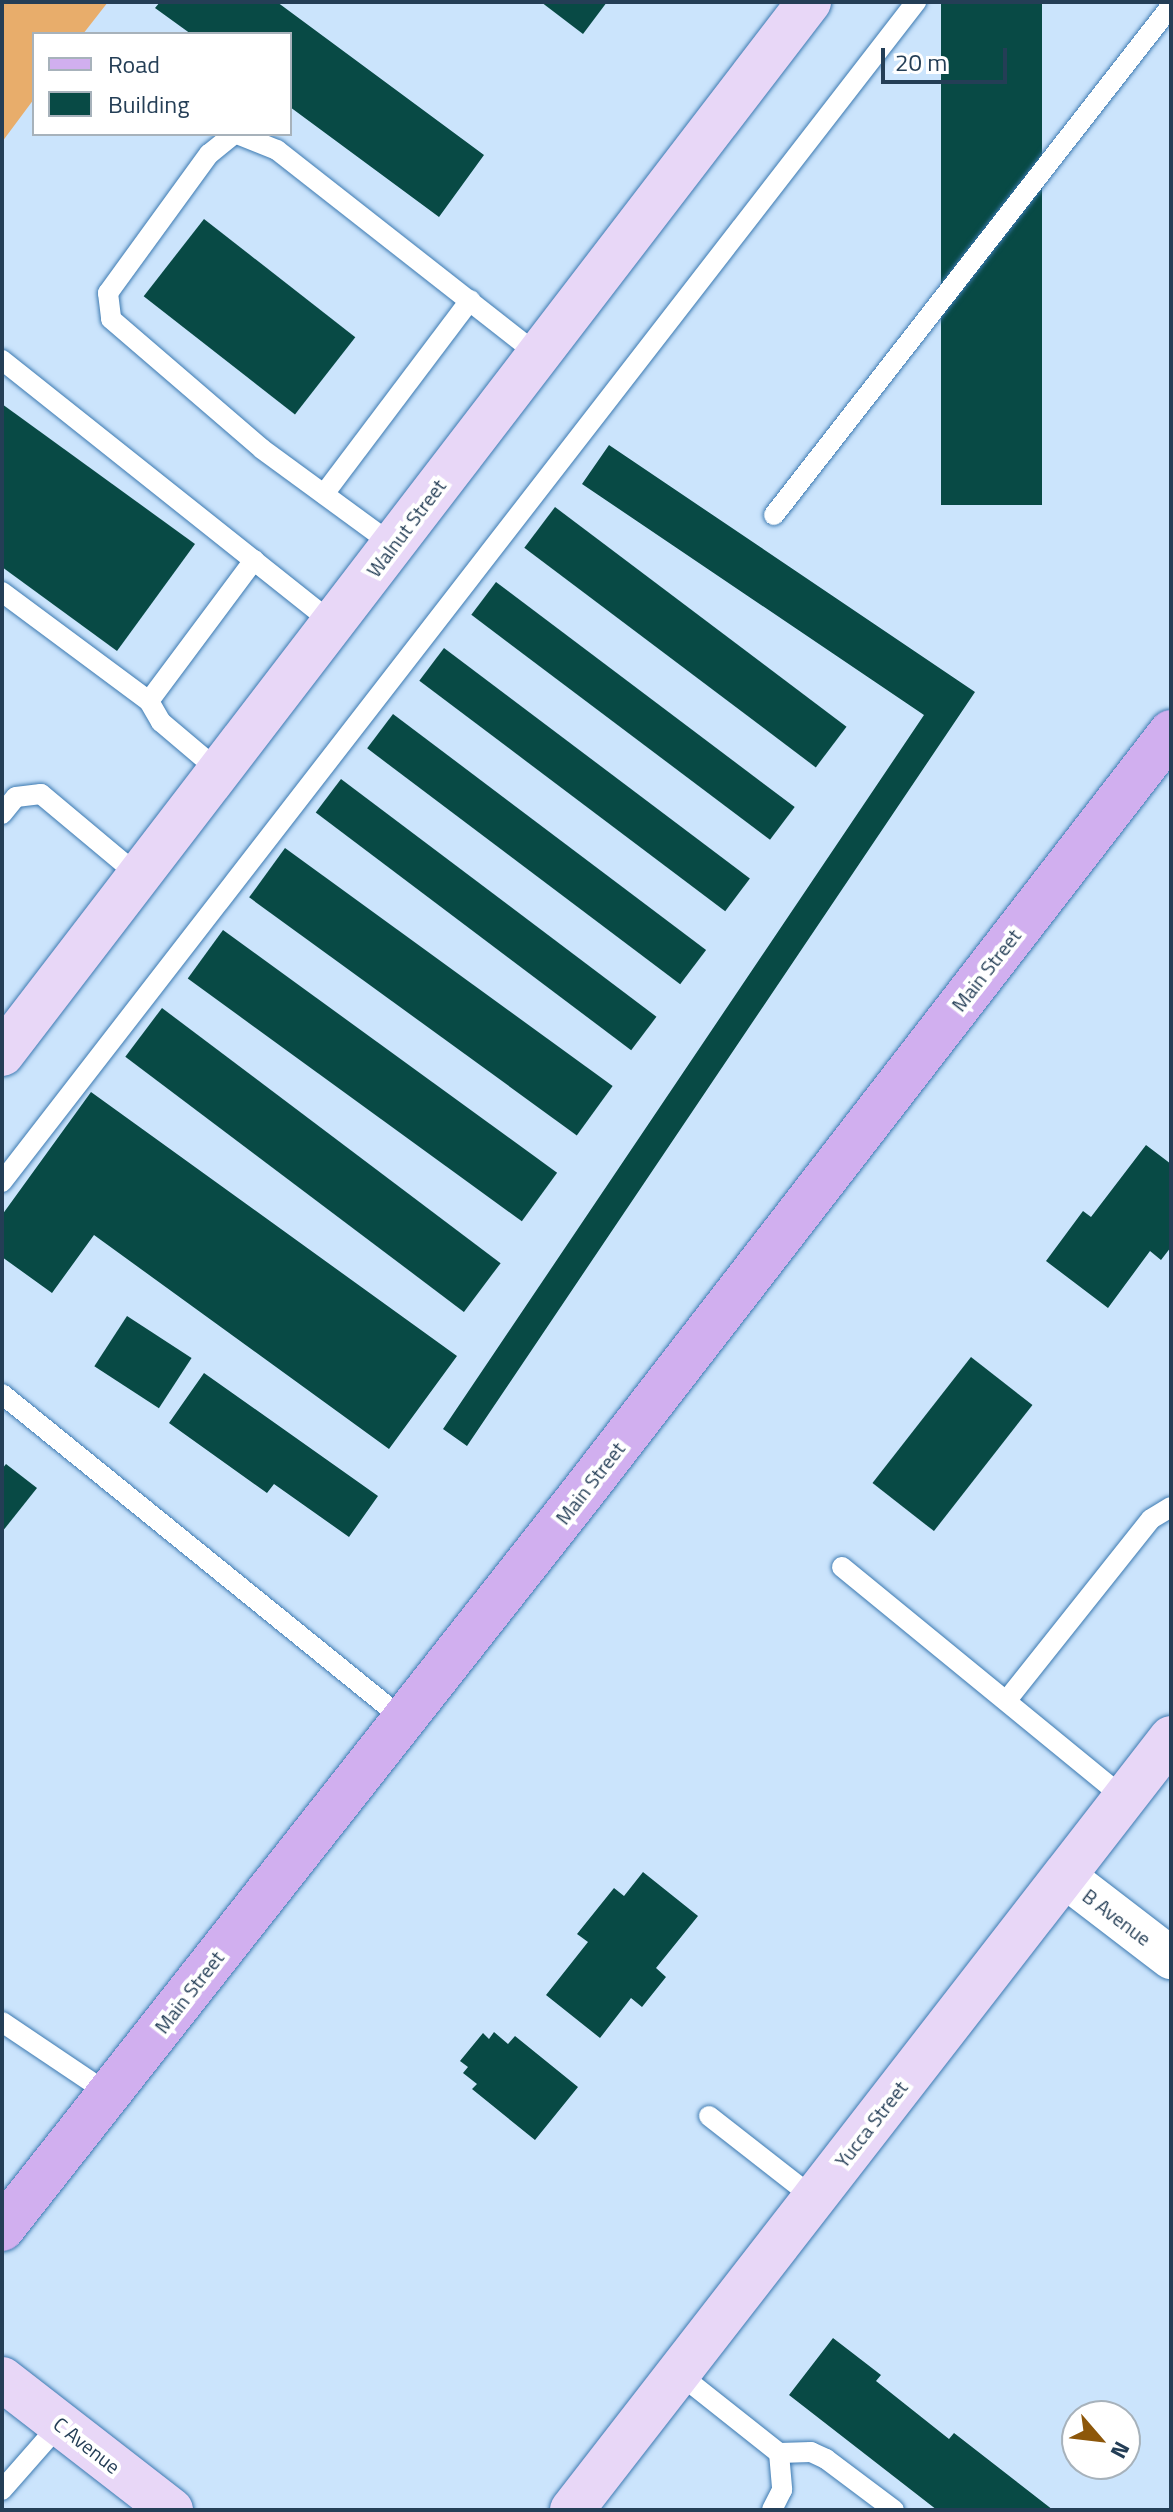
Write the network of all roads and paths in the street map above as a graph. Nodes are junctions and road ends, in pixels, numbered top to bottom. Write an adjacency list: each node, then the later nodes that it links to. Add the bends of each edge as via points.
1 (809, 2): 7 (street, Walnut Street)
2 (916, 2): 21 (lane)
3 (1171, 6): 10 (lane)
4 (233, 136): 9 (lane, via 209,154 108,293 111,319 262,449)
5 (241, 136): 6 (lane, via 277,150)
6 (470, 300): 7 (lane); 9 (lane)
7 (538, 355): 11 (street, Walnut Street)
8 (2, 360): 12 (lane)
9 (324, 494): 11 (lane)
10 (774, 515)
11 (393, 545): 14 (street, Walnut Street)
12 (254, 560): 14 (lane); 15 (lane)
13 (2, 592): 15 (lane)
14 (333, 623): 17 (street, Walnut Street)
15 (149, 701): 17 (lane, via 161,722)
16 (1171, 732): 26 (main road, Main Street)
17 (219, 771): 19 (street, Walnut Street)
18 (2, 814): 19 (lane, via 16,797 41,794)
19 (139, 876): 20 (street, Walnut Street)
20 (2, 1054)
21 (2, 1182)
22 (2, 1394): 26 (lane)
23 (1171, 1507): 25 (lane, via 1151,1519)
24 (842, 1567): 25 (lane)
25 (1007, 1700): 28 (lane)
26 (403, 1719): 32 (main road, Main Street)
27 (1171, 1738): 28 (street, Yucca Street)
28 (1124, 1798): 29 (street, Yucca Street)
29 (1064, 1876): 30 (street, B Avenue); 34 (street, Yucca Street)
30 (1171, 1958)
31 (2, 2022): 32 (lane)
32 (109, 2094): 35 (main road, Main Street)
33 (709, 2116): 34 (lane)
34 (814, 2198): 36 (street, Yucca Street)
35 (2, 2229)
36 (678, 2373): 39 (lane); 42 (street, Yucca Street)
37 (2, 2379): 38 (street, C Avenue)
38 (60, 2424): 40 (lane); 41 (street, C Avenue)
39 (779, 2453): 43 (lane, via 782,2490); 44 (lane, via 811,2452 826,2459)
40 (2, 2490)
41 (171, 2510)
42 (572, 2510)
43 (772, 2510)
44 (894, 2510)

